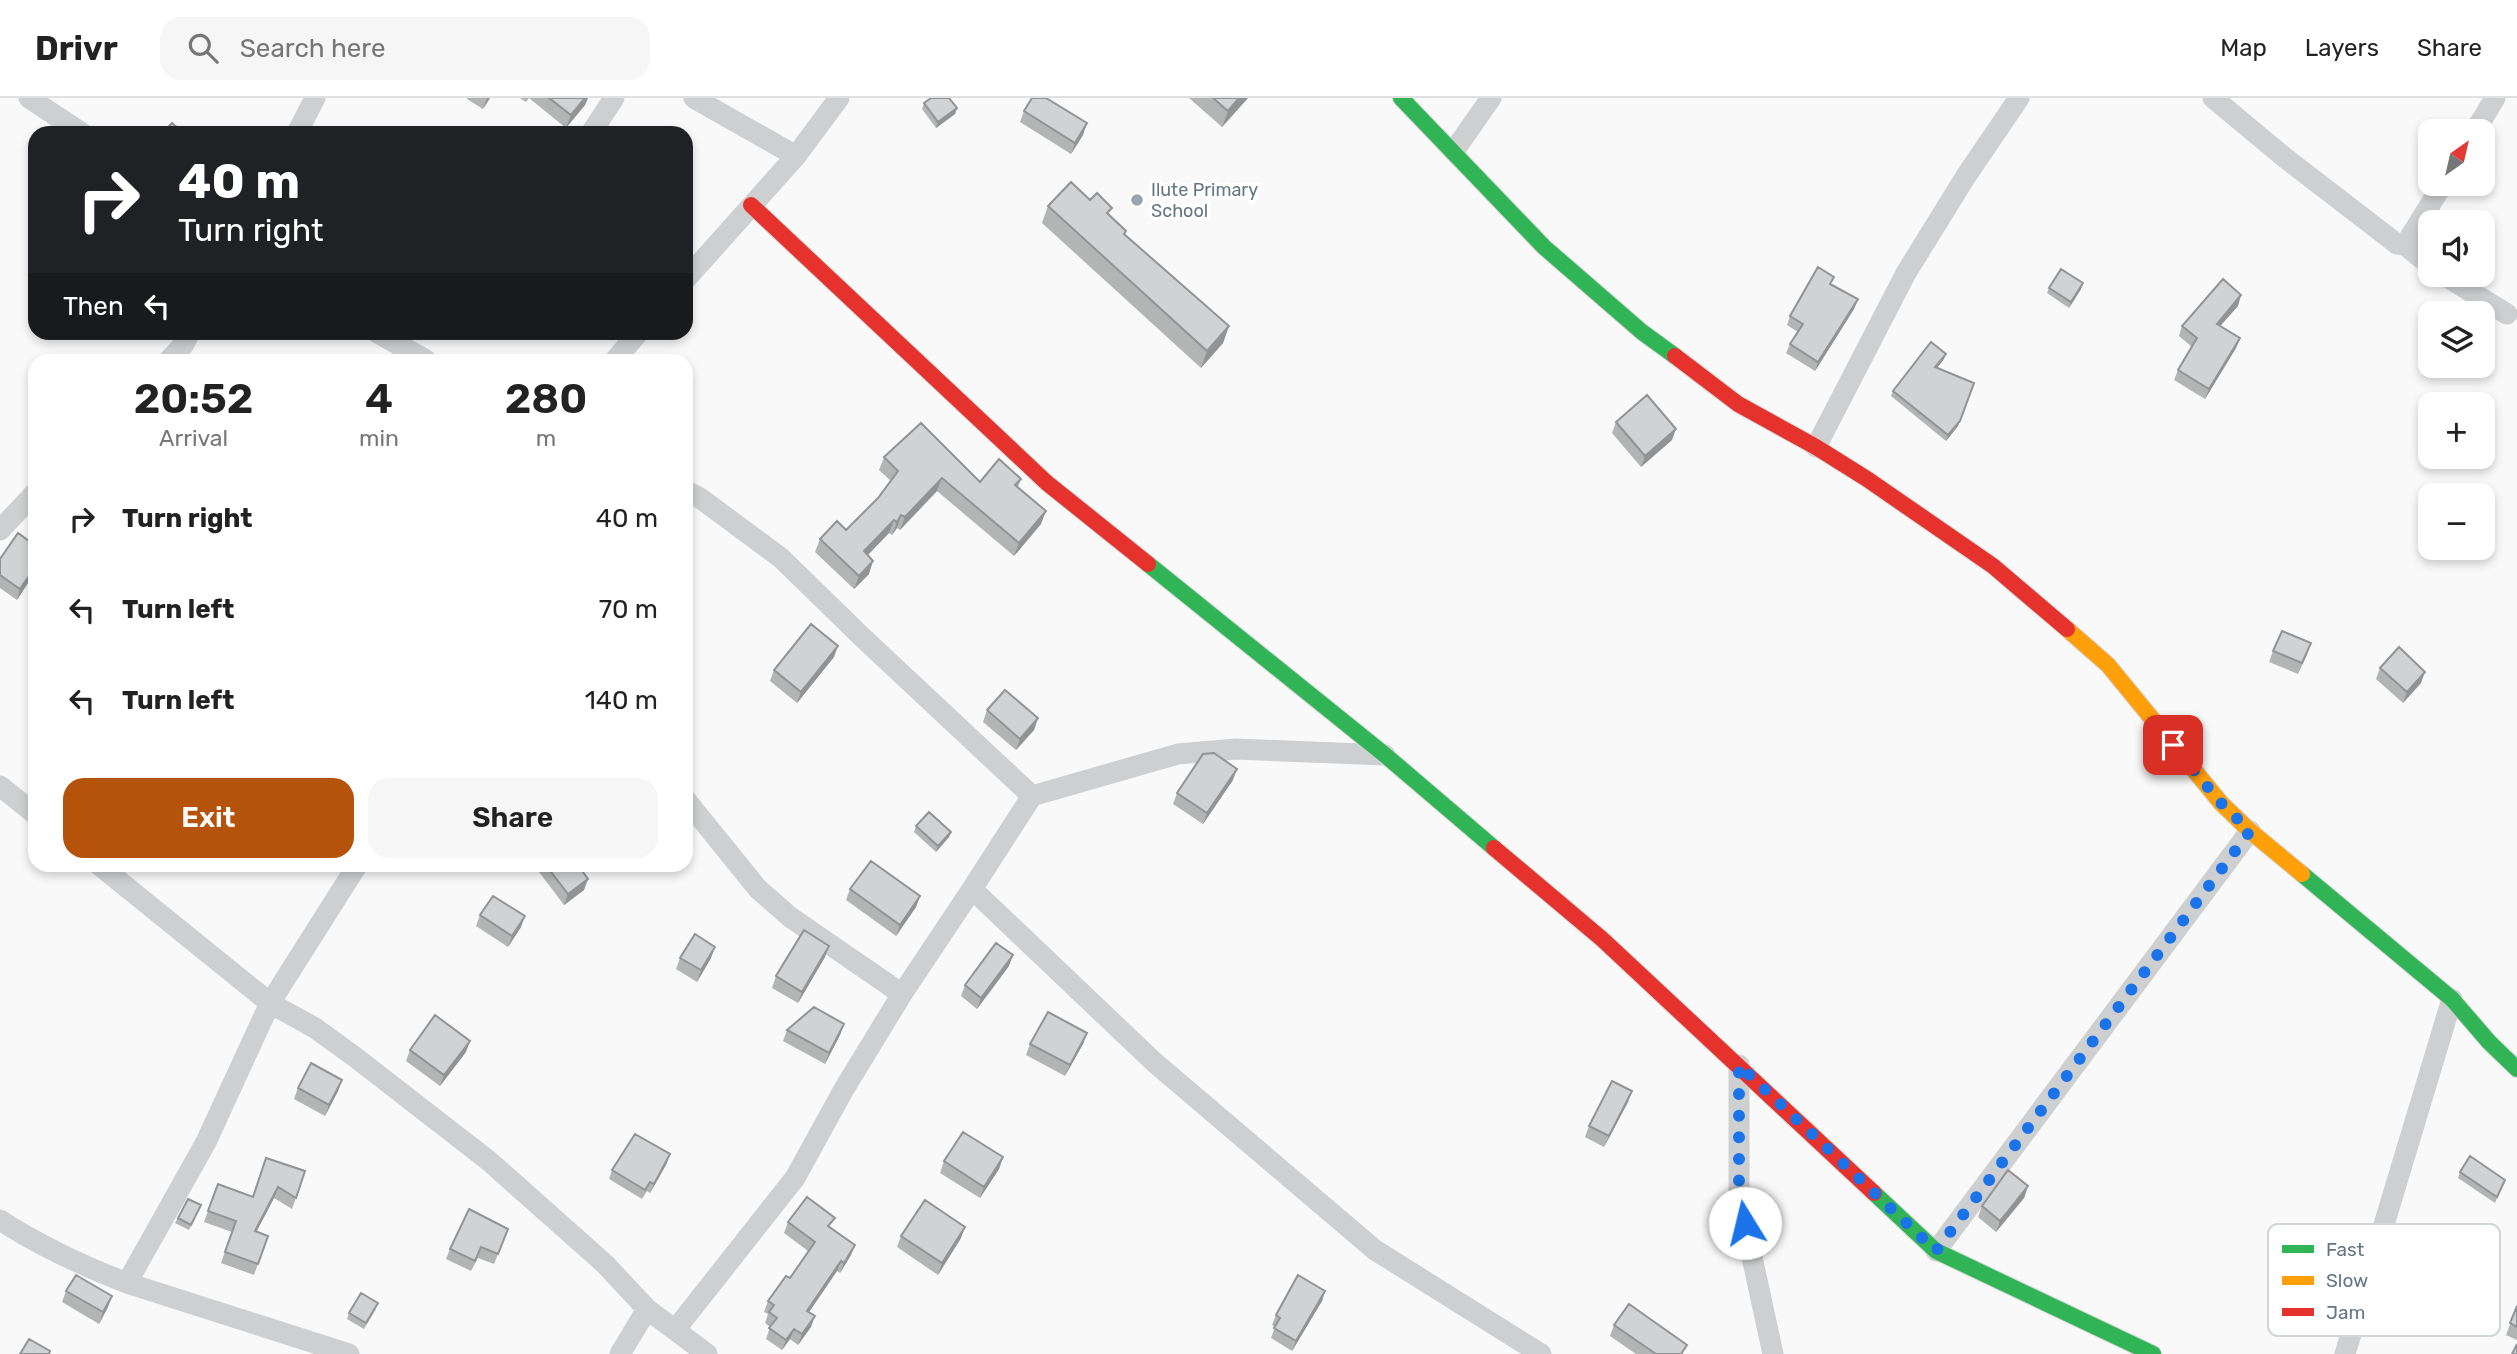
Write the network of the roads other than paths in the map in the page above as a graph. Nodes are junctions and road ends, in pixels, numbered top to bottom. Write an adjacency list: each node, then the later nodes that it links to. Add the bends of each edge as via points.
1 (29, 98): 12 (street)
2 (315, 98): 13 (street)
3 (614, 98): 14 (street)
4 (694, 98): 16 (street)
5 (839, 98): 16 (street)
6 (1401, 98): 15 (street)
7 (1491, 98): 15 (street)
8 (2019, 98): 30 (street, via 1906,273)
9 (2213, 98): 19 (street, via 2397,244)
10 (2495, 98): 11 (street)
11 (2482, 119)
12 (71, 126)
13 (301, 126)
14 (596, 126)
15 (1454, 151): 30 (street, via 1544,247 1642,332 1738,404)
16 (796, 156): 18 (street)
17 (2436, 196): 19 (street)
18 (751, 205): 21 (street); 34 (street, via 1047,483)
19 (2405, 245): 20 (street)
20 (2418, 256)
21 (693, 271)
22 (2463, 287): 23 (street)
23 (2507, 314)
24 (186, 340): 27 (street)
25 (390, 340): 28 (street)
26 (632, 340): 29 (street)
27 (175, 354)
28 (415, 354)
29 (620, 354)
30 (1816, 447): 39 (street, via 1993,566 2108,665 2221,803)
31 (693, 494): 36 (street, via 782,558)
32 (28, 500): 33 (street)
33 (0, 530)
34 (1385, 755): 36 (street, via 1236,749 1178,754); 46 (street, via 1602,939)
35 (0, 786): 37 (street)
36 (1032, 796): 42 (street)
37 (28, 808)
38 (693, 809): 43 (street, via 758,889 790,917)
39 (2250, 831): 44 (street); 50 (street)
40 (108, 872): 45 (street)
41 (353, 872): 45 (street)
42 (972, 889): 43 (street); 58 (street, via 1154,1062 1375,1250)
43 (902, 994): 53 (street, via 795,1178)
44 (2452, 999): 47 (street); 49 (street)
45 (270, 1003): 51 (street, via 206,1142); 52 (street, via 315,1028 488,1161 605,1264)
46 (1739, 1065): 50 (street); 59 (street, via 1739,1197)
47 (2517, 1069)
48 (0, 1220): 51 (street, via 47,1248)
49 (2384, 1224)
50 (1936, 1251): 60 (street)
51 (127, 1283): 55 (street)
52 (647, 1309): 53 (street); 56 (street)
53 (676, 1330): 57 (street)
54 (2350, 1336): 61 (street)
55 (349, 1354)
56 (620, 1354)
57 (707, 1354)
58 (1541, 1354)
59 (1773, 1354)
60 (2153, 1354)
61 (2345, 1354)

